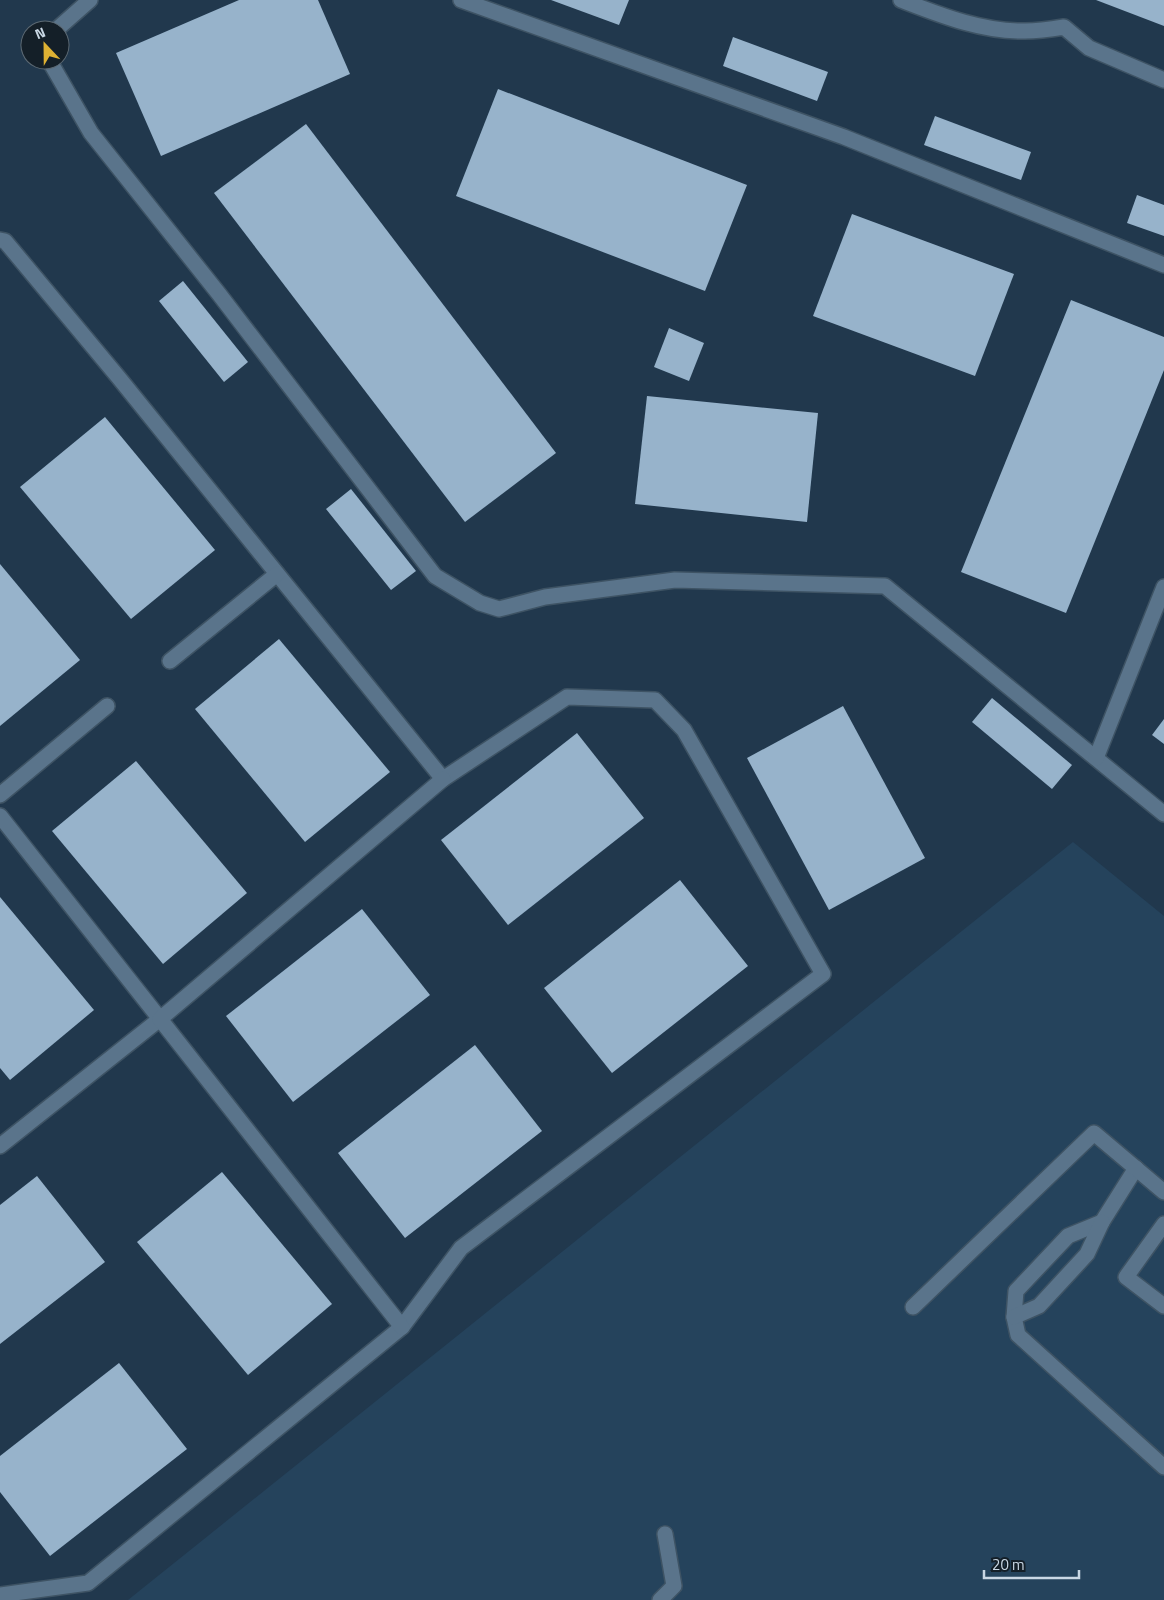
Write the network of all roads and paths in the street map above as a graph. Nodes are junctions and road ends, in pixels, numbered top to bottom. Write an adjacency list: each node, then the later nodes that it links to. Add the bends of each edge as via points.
1 (90, 0): 4 (lane)
2 (461, 0): 8 (lane, via 844,137)
3 (901, 0): 6 (lane, via 950,19 989,27 1025,31 1064,27 1089,48)
4 (67, 20)
5 (55, 70): 13 (lane, via 91,133 435,576 480,603 499,609 545,596 675,580 885,586)
6 (1164, 80)
7 (0, 240): 9 (lane, via 119,378)
8 (1164, 265)
9 (277, 574): 11 (lane); 14 (lane)
10 (1164, 587): 13 (lane)
11 (170, 661)
12 (107, 706): 15 (lane)
13 (1096, 758): 16 (lane)
14 (443, 779): 18 (lane); 27 (lane, via 567,696 655,700 684,730 822,974 462,1248)
15 (0, 795)
16 (1164, 814)
17 (0, 816): 18 (lane)
18 (160, 1019): 19 (lane); 27 (lane)
19 (0, 1146)
20 (1136, 1168): 21 (lane); 22 (lane); 25 (lane, via 1094,1133)
21 (1164, 1192)
22 (1102, 1222): 26 (lane, via 1087,1254 1039,1306); 26 (lane, via 1068,1236 1016,1291)
23 (1164, 1224): 24 (lane, via 1126,1277)
24 (1164, 1306)
25 (913, 1307)
26 (1014, 1317): 28 (lane, via 1018,1335)
27 (402, 1327): 30 (lane, via 88,1583)
28 (1164, 1467)
29 (665, 1534): 31 (lane, via 674,1586)
30 (0, 1595)
31 (660, 1600)

